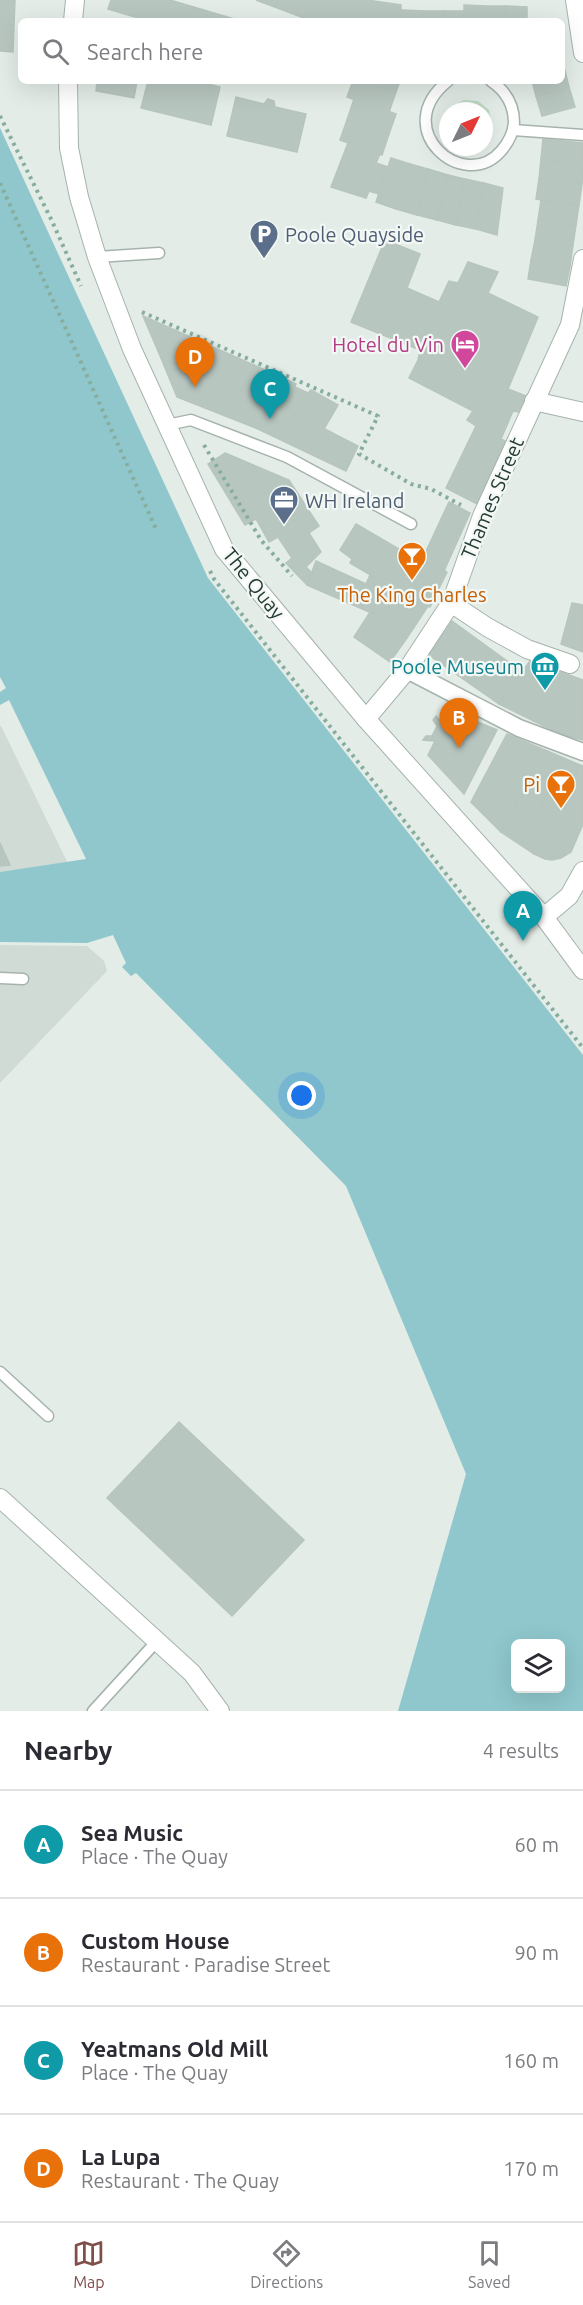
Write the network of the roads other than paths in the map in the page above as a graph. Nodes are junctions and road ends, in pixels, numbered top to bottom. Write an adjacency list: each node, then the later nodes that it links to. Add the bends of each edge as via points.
1 (75, 0): 3 (street)
2 (575, 0): 4 (street)
3 (73, 18)
4 (583, 53)
5 (68, 84): 11 (street, The Quay, via 69,148)
6 (445, 84): 8 (lane, via 433,95 425,115 426,129 441,155 470,165 484,162 498,155)
7 (495, 84): 8 (lane, via 510,100)
8 (513, 130): 9 (lane)
9 (583, 135)
10 (159, 253): 11 (lane)
11 (98, 257): 16 (street, The Quay)
12 (583, 259): 13 (street, Thames Street)
13 (576, 326): 14 (street, Thames Street)
14 (534, 401): 15 (street); 18 (street, Thames Street, via 482,516)
15 (583, 412)
16 (167, 425): 17 (lane, via 191,420 287,457); 21 (street, The Quay, via 224,549)
17 (411, 524)
18 (451, 603): 19 (street, via 527,649); 20 (street, Thames Street)
19 (576, 667)
20 (407, 670): 21 (street, Thames Street); 22 (street, via 519,728)
21 (366, 719): 24 (street, The Quay)
22 (583, 752)
23 (583, 871): 24 (street, via 569,896)
24 (544, 917): 25 (street, The Quay)
25 (583, 970)
26 (0, 978): 27 (lane)
27 (22, 979)
28 (0, 1372): 29 (lane)
29 (48, 1416)
30 (0, 1498): 31 (street)
31 (157, 1641): 32 (lane); 33 (street, via 192,1673)
32 (93, 1711)
33 (220, 1711)

